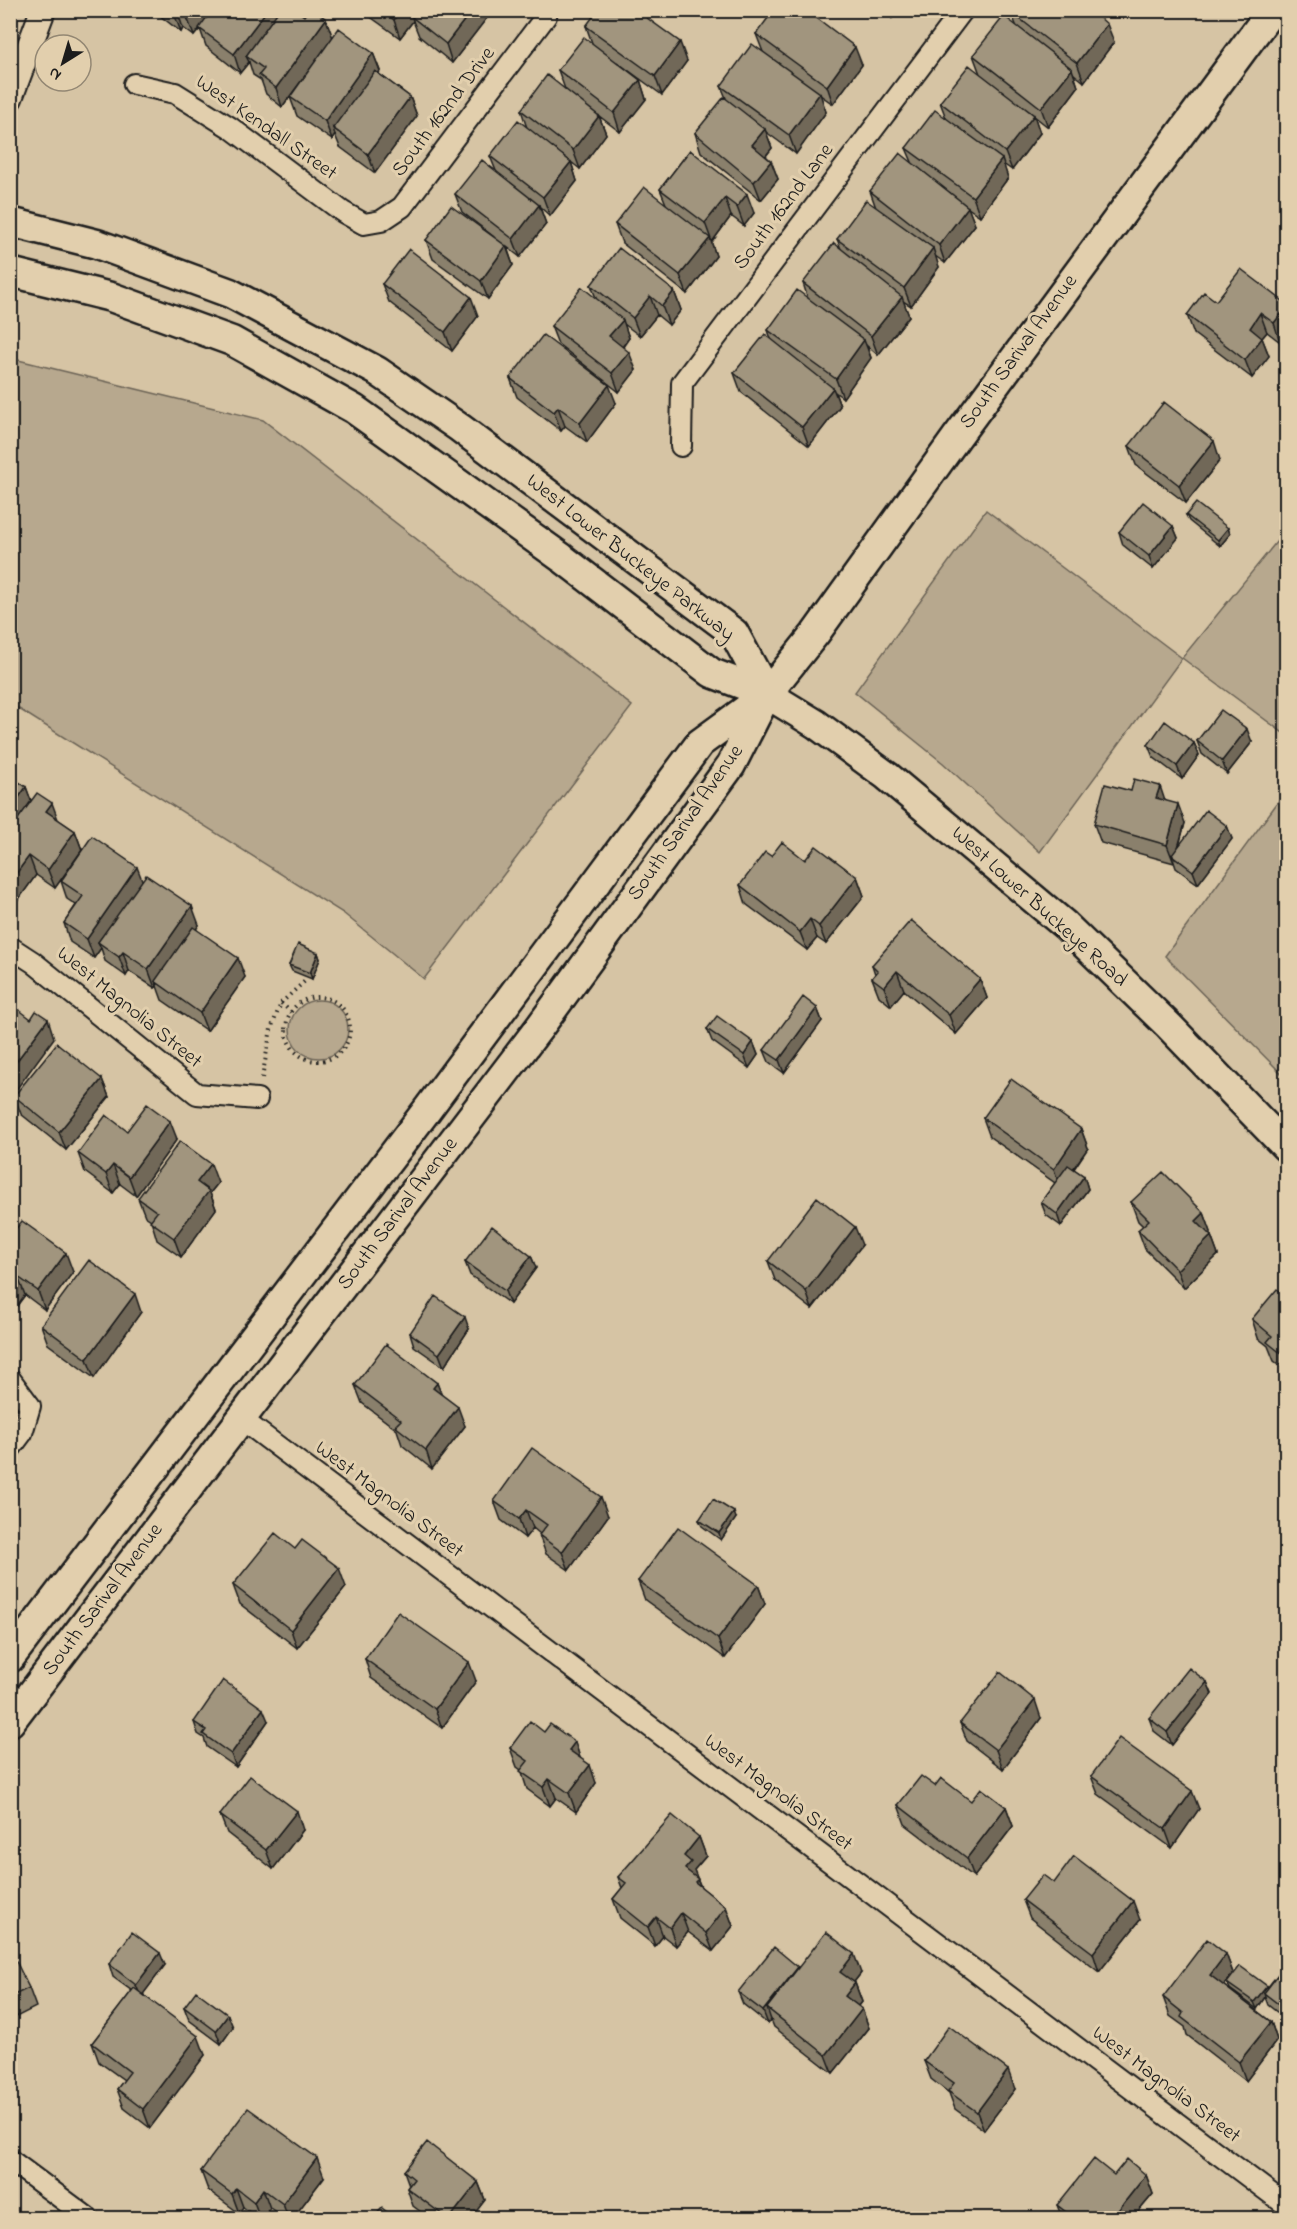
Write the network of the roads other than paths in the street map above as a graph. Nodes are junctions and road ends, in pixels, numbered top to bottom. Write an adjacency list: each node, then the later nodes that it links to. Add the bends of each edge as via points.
1 (43, 10): 6 (street)
2 (547, 10): 8 (street, South 162nd Drive, via 402,207 381,221)
3 (963, 10): 10 (street, South 162nd Lane, via 682,383)
4 (1272, 10): 11 (main road, South Sarival Avenue)
5 (134, 84): 8 (street, West Kendall Street, via 175,93 231,128)
6 (10, 98)
7 (10, 222): 11 (main road, West Lower Buckeye Parkway, via 97,244 230,293 377,371 460,428 734,633)
8 (364, 224)
9 (10, 272): 11 (main road, West Lower Buckeye Parkway, via 111,297 232,341 354,409 562,558 712,673)
10 (681, 446)
11 (768, 694): 14 (main road, West Lower Buckeye Road, via 887,776 1021,886 1169,1026); 16 (main road, South Sarival Avenue, via 700,743); 17 (main road, South Sarival Avenue, via 731,765 532,1038)
12 (10, 947): 13 (street, West Magnolia Street, via 197,1094)
13 (257, 1099)
14 (1287, 1148)
15 (10, 1379): 18 (street, via 30,1406 22,1433)
16 (210, 1395): 17 (main road); 19 (main road, South Sarival Avenue)
17 (240, 1418): 20 (main road, South Sarival Avenue); 22 (street, West Magnolia Street)
18 (10, 1449)
19 (10, 1658)
20 (10, 1722)
21 (10, 2160): 23 (street)
22 (1287, 2205)
23 (88, 2218)

